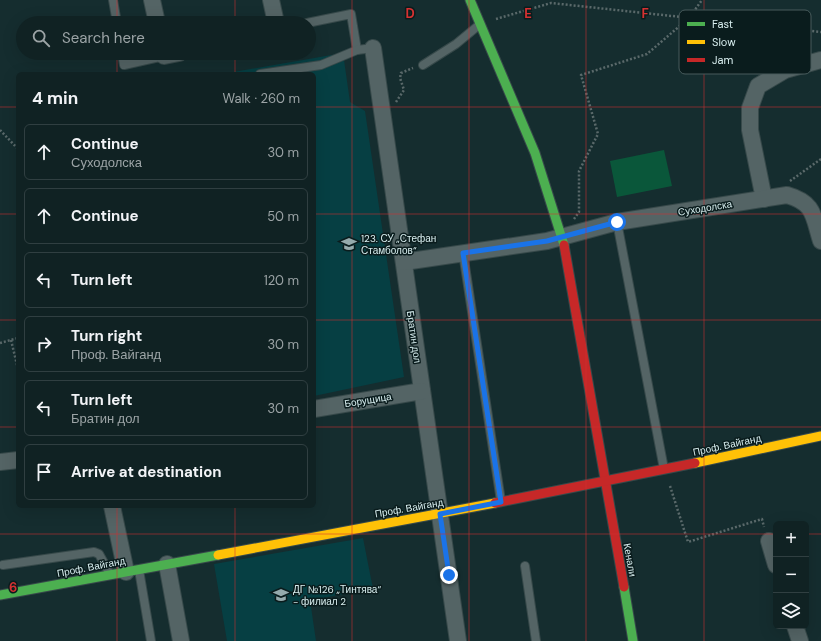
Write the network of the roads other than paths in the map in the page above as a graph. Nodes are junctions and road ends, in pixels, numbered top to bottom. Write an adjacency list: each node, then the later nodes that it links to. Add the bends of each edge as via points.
1 (113, 0): 5 (lane)
2 (152, 0): 6 (street)
3 (271, 0): 7 (street)
4 (470, 0): 9 (street)
5 (116, 16)
6 (155, 16)
7 (274, 16)
8 (316, 21): 10 (lane, via 351,14)
9 (480, 24): 15 (lane, via 456,44); 20 (street, via 535,153)
10 (365, 49): 16 (lane, via 321,64); 23 (street, Братин дол, via 383,114)
11 (123, 60): 12 (lane, via 124,65)
12 (144, 60)
13 (821, 60): 14 (street)
14 (811, 63)
15 (423, 65)
16 (272, 72)
17 (778, 74): 18 (street, via 758,86 750,108 750,130)
18 (764, 199): 19 (street, Суходолска); 21 (street, Суходолска, via 787,195 801,199 811,208)
19 (617, 222): 20 (street, Суходолска); 29 (lane)
20 (562, 236): 22 (street, Суходолска, via 547,241); 30 (street)
21 (821, 241)
22 (463, 253): 23 (street, Суходолска); 31 (lane)
23 (404, 262): 24 (street, Братин дол)
24 (422, 391): 25 (street, Борущица); 33 (street, Братин дол)
25 (316, 409)
26 (821, 436): 29 (street, Проф. Вайганд)
27 (16, 460): 28 (street)
28 (0, 462)
29 (665, 470): 30 (street, Проф. Вайганд)
30 (605, 482): 31 (street, Проф. Вайганд); 47 (street, Кенали)
31 (501, 502): 33 (street, Проф. Вайганд)
32 (113, 508): 39 (street)
33 (440, 514): 36 (street, Проф. Вайганд); 45 (street, Братин дол)
34 (769, 541): 35 (street)
35 (774, 557)
36 (168, 564): 39 (street, Проф. Вайганд); 44 (street)
37 (3, 565): 40 (lane, via 94,552 99,554)
38 (525, 566): 46 (lane)
39 (132, 570): 40 (street, Проф. Вайганд); 43 (lane)
40 (110, 575): 41 (street, Проф. Вайганд)
41 (0, 595)
42 (796, 629): 48 (street)
43 (151, 641)
44 (181, 641)
45 (458, 641)
46 (536, 641)
47 (633, 641)
48 (800, 641)

